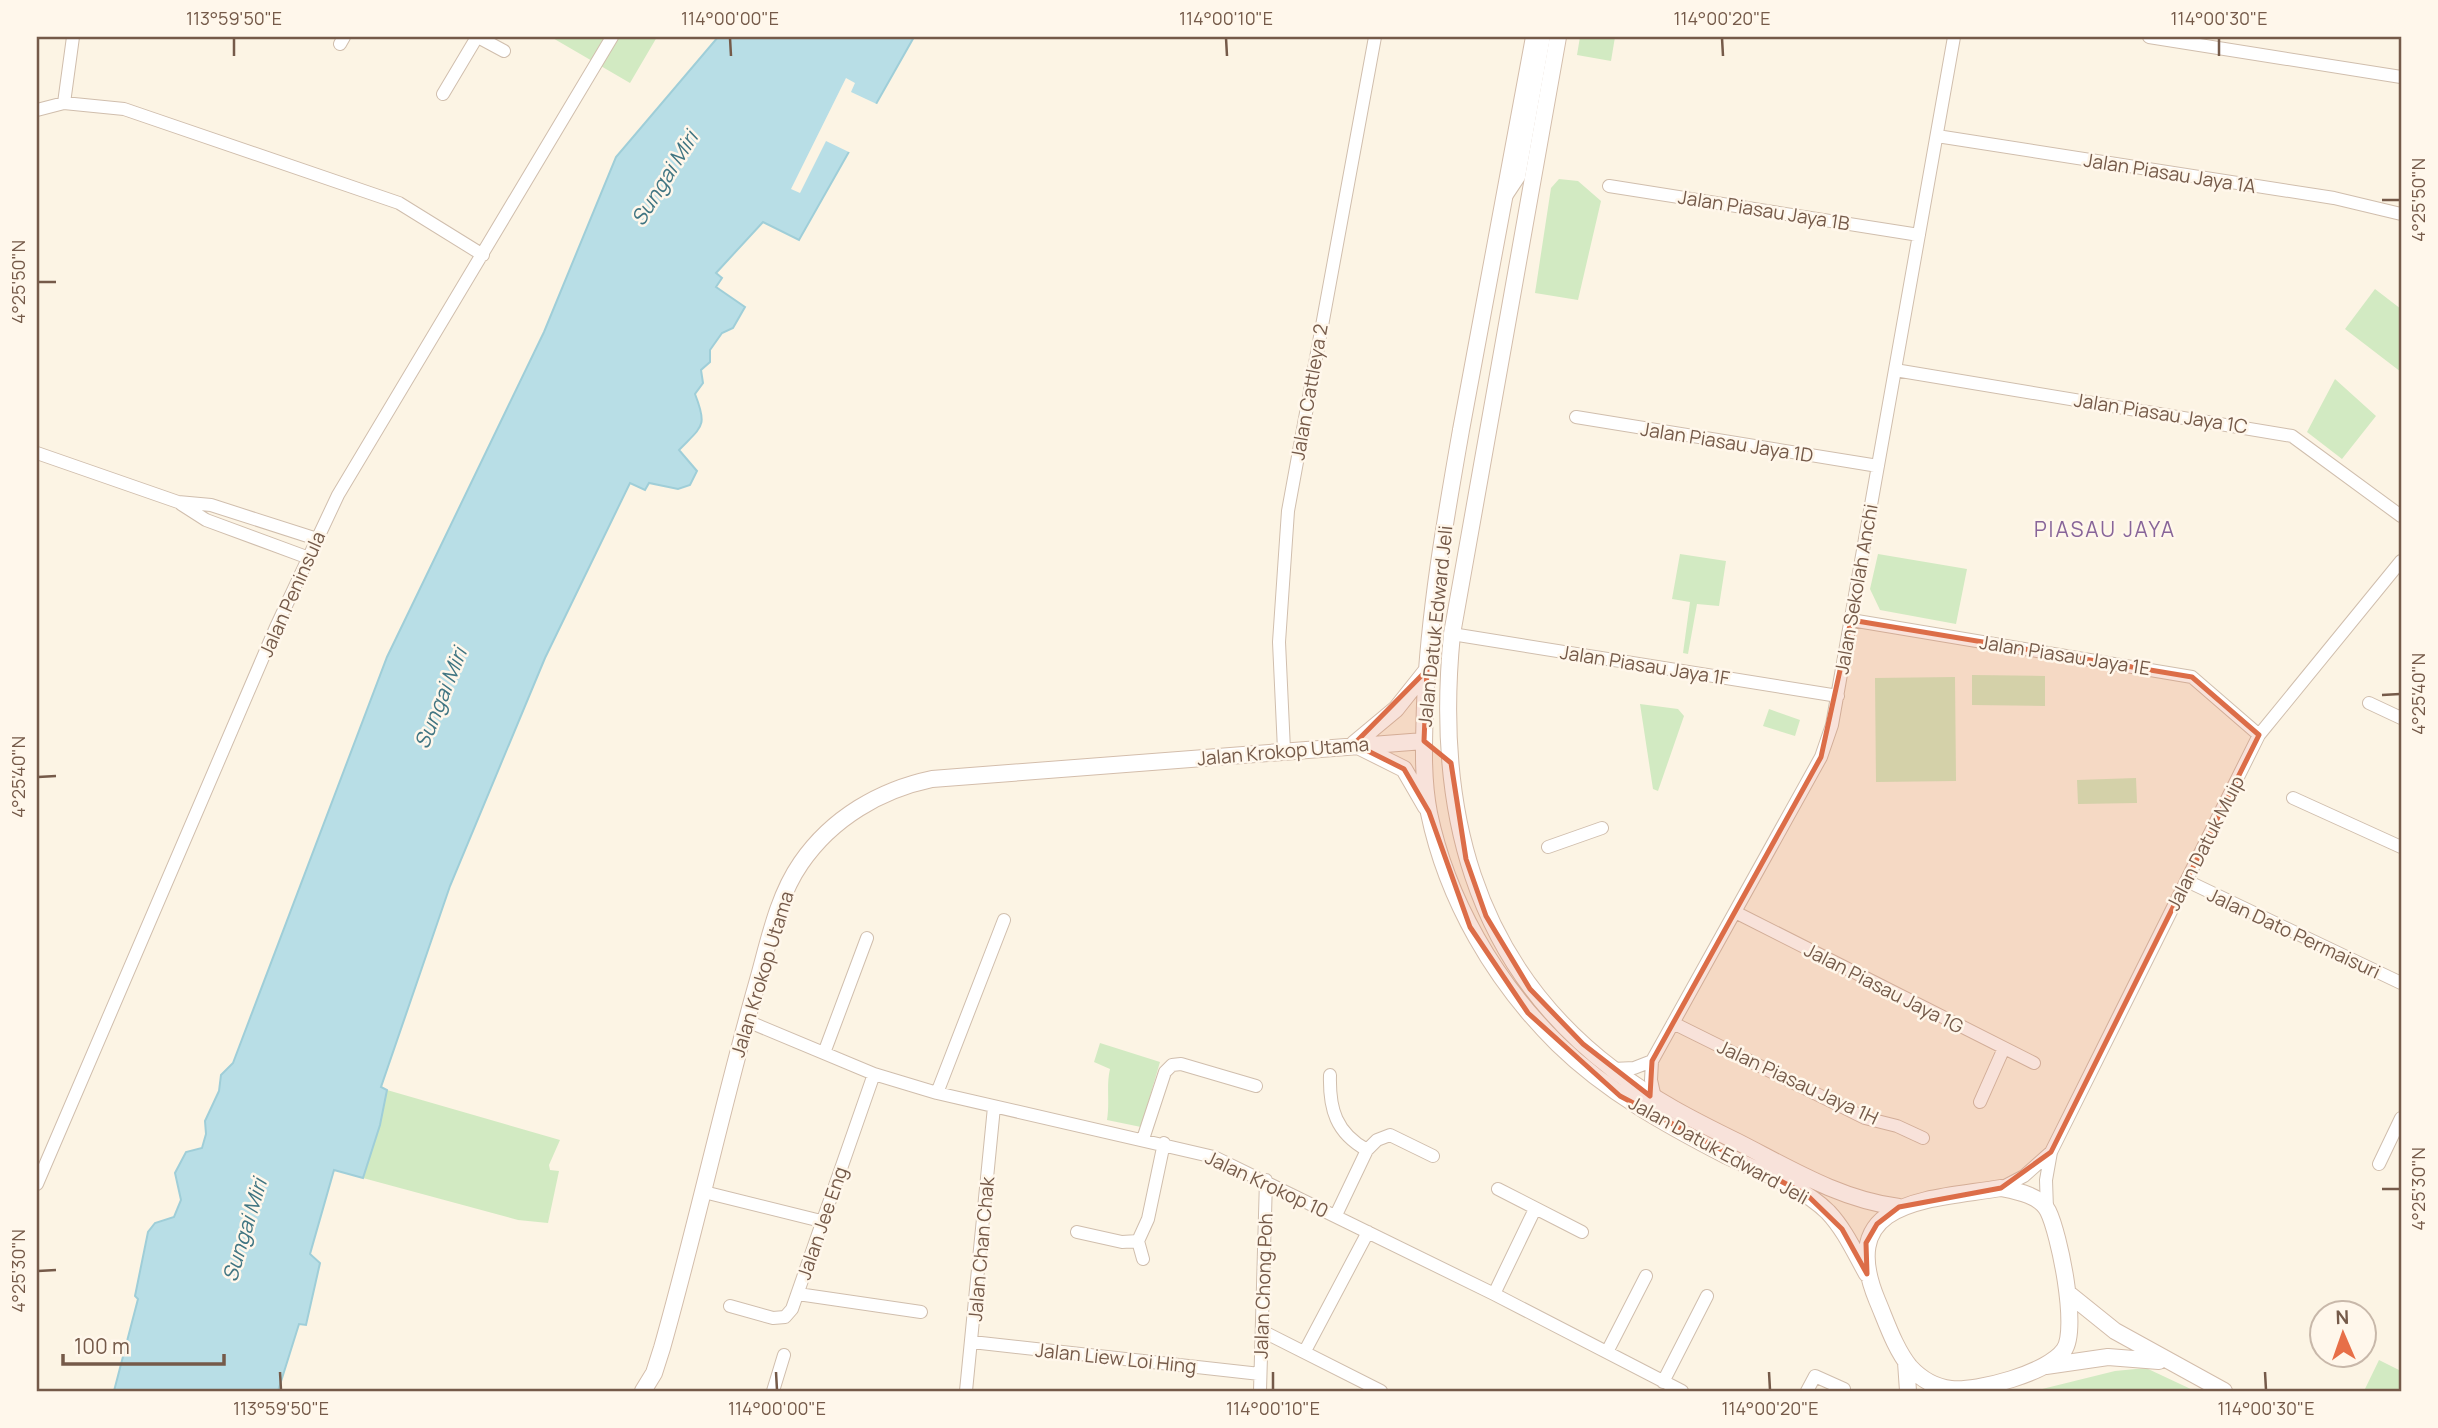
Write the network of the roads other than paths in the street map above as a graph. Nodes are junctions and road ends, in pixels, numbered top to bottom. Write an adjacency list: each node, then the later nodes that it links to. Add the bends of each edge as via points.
1 (72, 37): 13 (street)
2 (478, 37): 10 (street); 12 (street)
3 (612, 37): 20 (street, Jalan Peninsula)
4 (1375, 37): 40 (street, Jalan Cattleya 2, via 1288,511 1279,642)
5 (1534, 37): 17 (street, Jalan Datuk Edward Jeli)
6 (1544, 37): 17 (street, via 1518,177)
7 (1558, 37): 31 (street, Jalan Datuk Edward Jeli)
8 (1954, 37): 15 (street, Jalan Sekolah Anchi)
9 (2156, 37): 11 (street)
10 (504, 51)
11 (2401, 77)
12 (443, 94)
13 (64, 103): 14 (street); 20 (street, via 124,108 400,203)
14 (37, 110)
15 (1937, 136): 18 (street, Jalan Piasau Jaya 1A, via 2334,198); 19 (street, Jalan Sekolah Anchi)
16 (1609, 186): 19 (street, Jalan Piasau Jaya 1B)
17 (1503, 202): 32 (street, Jalan Datuk Edward Jeli, via 1448,505)
18 (2401, 214)
19 (1919, 235): 21 (street, Jalan Sekolah Anchi)
20 (483, 255): 27 (street, Jalan Peninsula, via 338,495)
21 (1895, 370): 24 (street, Jalan Sekolah Anchi); 26 (street, Jalan Piasau Jaya 1C, via 2292,436)
22 (1576, 417): 24 (street, Jalan Piasau Jaya 1D)
23 (37, 453): 25 (street)
24 (1878, 466): 30 (street, Jalan Sekolah Anchi)
25 (178, 502): 27 (street, via 211,505); 28 (street, via 206,520)
26 (2401, 516)
27 (317, 539): 28 (street, Jalan Peninsula)
28 (309, 558): 72 (street, Jalan Peninsula)
29 (2401, 561): 37 (street, Jalan Datuk Muip)
30 (1851, 620): 33 (street, Jalan Sekolah Anchi); 37 (street, Jalan Piasau Jaya 1E, via 2192,677)
31 (1452, 634): 33 (street, Jalan Piasau Jaya 1F); 35 (street, Jalan Datuk Edward Jeli)
32 (1427, 670): 38 (street, Jalan Datuk Edward Jeli); 39 (street, via 1396,709)
33 (1838, 696): 48 (street, Jalan Sekolah Anchi, via 1821,757)
34 (2368, 703): 36 (street)
35 (1448, 708): 38 (street); 41 (street, Jalan Datuk Edward Jeli)
36 (2401, 718)
37 (2259, 735): 47 (street, Jalan Datuk Muip)
38 (1424, 741): 39 (street, Jalan Krokop Utama); 41 (street); 43 (street, Jalan Datuk Edward Jeli)
39 (1354, 744): 40 (street, Jalan Krokop Utama); 43 (street, via 1404,769)
40 (1284, 750): 52 (street, Jalan Krokop Utama, via 903,785 848,815 819,840 791,879)
41 (1451, 763): 58 (street, Jalan Datuk Edward Jeli, via 1466,859 1486,916 1530,989)
42 (2293, 798): 46 (street)
43 (1429, 812): 90 (street, Jalan Datuk Edward Jeli, via 1448,878 1470,927 1528,1013 1620,1096 1679,1132 1807,1195 1842,1229)
44 (1602, 828): 45 (street)
45 (1548, 847)
46 (2401, 847)
47 (2187, 881): 51 (street, Jalan Dato Permaisuri); 71 (street, Jalan Datuk Muip)
48 (1735, 912): 53 (street, Jalan Sekolah Anchi); 54 (street, Jalan Piasau Jaya 1G)
49 (1004, 920): 62 (street)
50 (867, 938): 55 (street)
51 (2401, 983)
52 (747, 1021): 55 (street, Jalan Krokop 10); 79 (street, Jalan Krokop Utama)
53 (1673, 1023): 56 (street, Jalan Sekolah Anchi); 67 (street, Jalan Piasau Jaya 1H, via 1866,1118)
54 (2004, 1048): 57 (street, Jalan Piasau Jaya 1G); 64 (street)
55 (824, 1053): 59 (street, Jalan Krokop 10)
56 (1652, 1060): 58 (street, via 1634,1068); 63 (street)
57 (2034, 1063)
58 (1613, 1069): 63 (street, Jalan Datuk Edward Jeli)
59 (874, 1074): 62 (street, Jalan Krokop 10); 84 (street, Jalan Jee Eng)
60 (1330, 1075): 70 (street, via 1329,1103 1335,1119 1352,1142)
61 (1256, 1086): 68 (street, via 1172,1065 1165,1072)
62 (937, 1093): 65 (street, Jalan Krokop 10)
63 (1655, 1098): 80 (street, Jalan Datuk Edward Jeli, via 1847,1195)
64 (1980, 1102)
65 (994, 1107): 68 (street, Jalan Krokop 10); 99 (street, Jalan Chan Chak)
66 (2401, 1118): 74 (street)
67 (1923, 1138)
68 (1143, 1139): 69 (street, Jalan Krokop 10)
69 (1164, 1143): 75 (street, Jalan Krokop 10, via 1214,1157); 88 (street, via 1148,1219)
70 (1367, 1150): 73 (street, via 1390,1135); 83 (street)
71 (2051, 1152): 77 (street, via 2024,1176); 82 (street)
72 (42, 1155): 76 (street, Jalan Peninsula)
73 (1433, 1156)
74 (2379, 1164)
75 (1266, 1180): 83 (street, Jalan Krokop 10); 98 (street, Jalan Chong Poh)
76 (37, 1184)
77 (2001, 1188): 80 (street); 82 (street, via 2027,1194)
78 (1498, 1189): 81 (street)
79 (704, 1192): 84 (street); 106 (street, Jalan Krokop Utama)
80 (1899, 1207): 90 (street, via 1877,1224 1866,1243)
81 (1535, 1209): 87 (street); 93 (street)
82 (2047, 1209): 94 (street)
83 (1336, 1215): 86 (street, Jalan Krokop 10)
84 (821, 1220): 92 (street, Jalan Jee Eng)
85 (1077, 1232): 88 (street)
86 (1368, 1232): 93 (street, Jalan Krokop 10); 100 (street)
87 (1582, 1232)
88 (1138, 1241): 89 (street)
89 (1143, 1259)
90 (1867, 1274): 103 (street)
91 (1646, 1276): 101 (street)
92 (798, 1294): 96 (street, Jalan Jee Eng, via 785,1317); 97 (street)
93 (1494, 1294): 101 (street, Jalan Krokop 10)
94 (2069, 1294): 104 (street, via 2090,1314); 105 (street, via 2070,1337 2064,1351)
95 (1707, 1296): 108 (street)
96 (730, 1306)
97 (921, 1312)
98 (1262, 1331): 100 (street); 107 (street, Jalan Chong Poh)
99 (972, 1342): 107 (street, Jalan Liew Loi Hing); 113 (street, Jalan Chan Chak)
100 (1305, 1351): 115 (street)
101 (1606, 1352): 108 (street, Jalan Krokop 10)
102 (784, 1355): 112 (street)
103 (1906, 1362): 118 (street); 119 (street, via 1928,1383)
104 (2165, 1362): 105 (street, via 2108,1357); 120 (street)
105 (2046, 1366): 119 (street)
106 (654, 1373): 110 (street, Jalan Krokop Utama); 111 (street)
107 (1260, 1374): 114 (street, Jalan Chong Poh)
108 (1663, 1382): 116 (street, Jalan Krokop 10)
109 (1844, 1389): 117 (street, via 1815,1376)
110 (643, 1391)
111 (656, 1391)
112 (772, 1391)
113 (967, 1391)
114 (1259, 1391)
115 (1381, 1391)
116 (1682, 1391)
117 (1807, 1391)
118 (1908, 1391)
119 (1961, 1391)
120 (2224, 1391)

